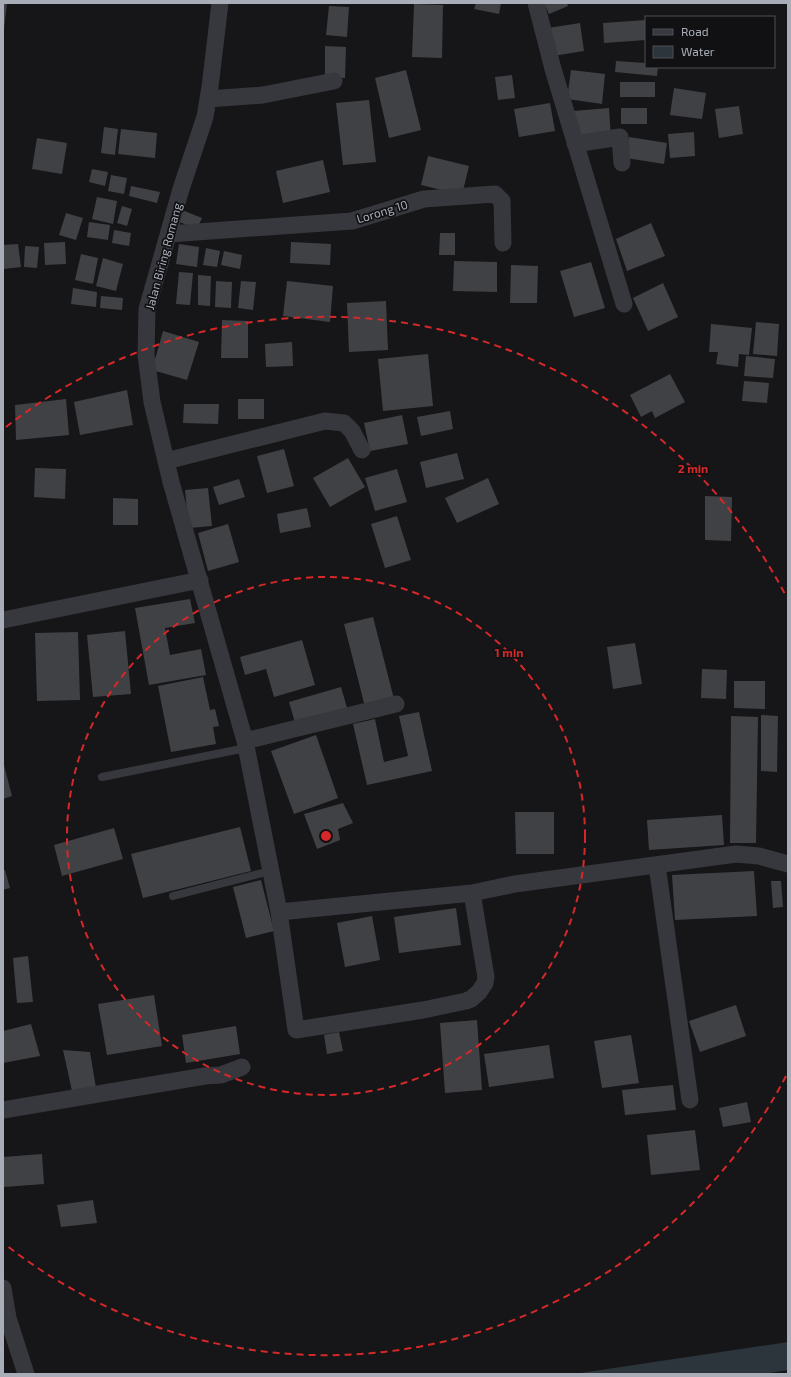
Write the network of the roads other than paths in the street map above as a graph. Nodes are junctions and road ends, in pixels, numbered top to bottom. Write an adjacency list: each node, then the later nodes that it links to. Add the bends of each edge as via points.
1 (220, 3): 4 (street, Jalan Biring Romang)
2 (536, 3): 5 (street)
3 (334, 81): 4 (street, via 263,95)
4 (208, 99): 7 (street, Jalan Biring Romang)
5 (575, 144): 6 (street, via 620,137); 9 (street)
6 (622, 163)
7 (169, 234): 8 (street, Lorong 10, via 352,220 424,199 495,194 502,201); 11 (street, Jalan Biring Romang, via 146,318 149,378)
8 (503, 243)
9 (624, 304)
10 (362, 450): 11 (street, via 352,431 344,423 325,421)
11 (166, 461): 12 (street, Jalan Biring Romang)
12 (200, 580): 13 (street); 15 (street, Jalan Biring Romang)
13 (3, 620)
14 (396, 704): 15 (street)
15 (245, 745): 16 (lane); 19 (street, Jalan Biring Romang)
16 (102, 777)
17 (788, 864): 18 (street, via 742,854)
18 (657, 865): 20 (street, via 516,884); 24 (street)
19 (270, 871): 21 (lane); 22 (street, Jalan Biring Romang)
20 (472, 893): 22 (street); 22 (street, Jalan Biring Romang, via 486,977 483,988 471,999 422,1010 296,1030)
21 (173, 896)
22 (279, 912)
23 (242, 1067): 25 (street, via 222,1075)
24 (690, 1100)
25 (3, 1110)
26 (3, 1288): 27 (street, via 8,1318)
27 (26, 1374)

